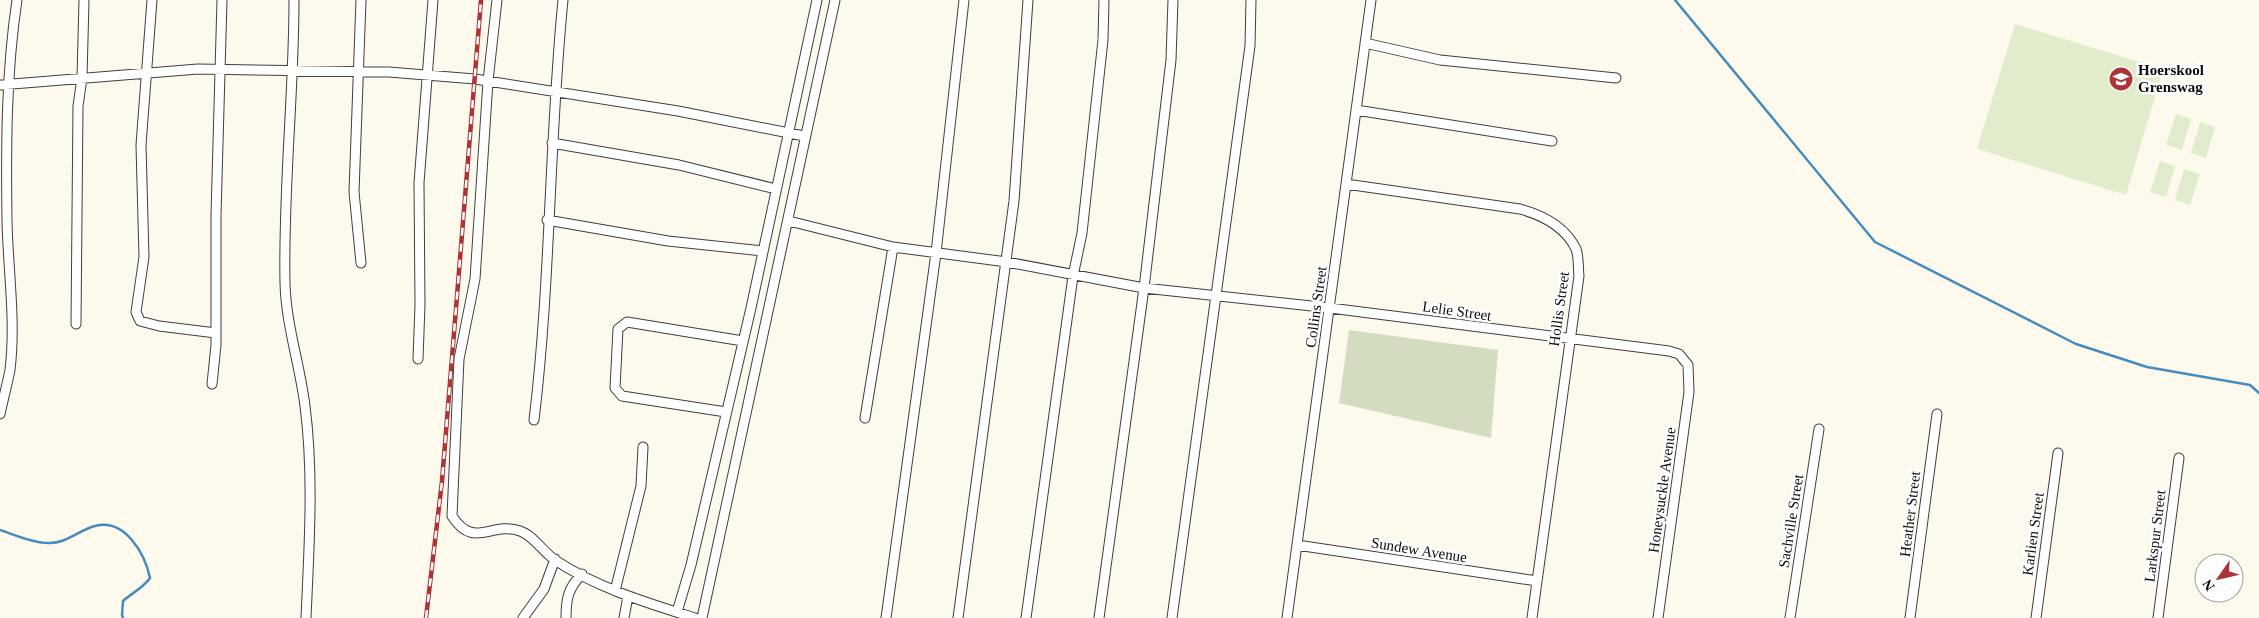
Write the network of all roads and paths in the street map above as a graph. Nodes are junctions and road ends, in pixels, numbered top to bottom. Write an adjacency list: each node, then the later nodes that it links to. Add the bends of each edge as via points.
1 (17, 0): 27 (street)
2 (84, 0): 24 (street)
3 (152, 0): 22 (street)
4 (222, 0): 19 (street)
5 (294, 0): 20 (street)
6 (361, 0): 21 (street)
7 (433, 0): 23 (street)
8 (497, 0): 26 (street)
9 (562, 0): 28 (street)
10 (817, 0): 30 (street)
11 (835, 0): 31 (street)
12 (964, 0): 40 (street)
13 (1028, 0): 41 (street)
14 (1104, 0): 43 (street, via 1103,40 1082,233)
15 (1173, 0): 44 (street, via 1171,60)
16 (1251, 0): 45 (street, via 1250,46)
17 (1371, 0): 18 (street, Collins Street)
18 (1365, 43): 25 (street, via 1440,60); 29 (street, Collins Street)
19 (220, 69): 20 (street); 22 (street); 48 (street)
20 (291, 70): 21 (street); 70 (street, via 285,285 306,409 310,503)
21 (359, 72): 23 (street); 42 (street, via 354,192)
22 (146, 73): 24 (street); 48 (street, via 141,145 144,257 136,312 140,321 159,326)
23 (428, 75): 26 (street); 51 (street, via 419,183)
24 (82, 78): 27 (street); 47 (street, via 78,106)
25 (1616, 78)
26 (488, 81): 28 (street); 64 (street, via 475,279 459,359 452,516 459,527 472,534 510,528 522,531)
27 (4, 85): 55 (street, via 12,318 10,369)
28 (554, 91): 30 (street); 33 (street)
29 (1356, 110): 32 (street); 34 (street, Collins Street)
30 (788, 132): 31 (street); 35 (street)
31 (804, 136): 37 (street)
32 (1552, 141)
33 (552, 143): 35 (street, via 679,165); 36 (street)
34 (1346, 184): 46 (street, Collins Street); 49 (street, Hollis Street, via 1541,214 1555,224 1576,250 1579,276)
35 (776, 189): 39 (street)
36 (548, 220): 39 (street, via 668,242); 58 (street, via 544,325)
37 (789, 222): 38 (street, Lelie Street); 75 (street)
38 (893, 246): 40 (street, Lelie Street); 57 (street)
39 (763, 251): 50 (street)
40 (936, 253): 41 (street, Lelie Street); 76 (street)
41 (1007, 262): 43 (street, Lelie Street); 77 (street)
42 (361, 263)
43 (1073, 276): 44 (street, Lelie Street); 78 (street)
44 (1144, 288): 45 (street, Lelie Street); 79 (street)
45 (1216, 296): 46 (street, Lelie Street); 80 (street)
46 (1330, 308): 49 (street, Lelie Street); 63 (street, Collins Street)
47 (76, 324)
48 (216, 333): 53 (street)
49 (1568, 340): 52 (street, Lelie Street, via 1669,351 1678,354); 66 (street, Hollis Street)
50 (743, 341): 54 (street); 54 (street, via 627,322 618,328 615,388 622,396)
51 (418, 359)
52 (1688, 365): 83 (street, Honeysuckle Avenue, via 1689,392)
53 (212, 384)
54 (726, 412): 69 (street, via 691,565)
55 (0, 414)
56 (1937, 414): 85 (street, Heather Street)
57 (865, 418)
58 (534, 420)
59 (1819, 429): 84 (street, Sachville Street)
60 (643, 447): 67 (street, via 641,486)
61 (2058, 453): 86 (street, Karlien Street)
62 (2179, 458): 87 (street, Larkspur Street)
63 (1297, 545): 66 (street, Sundew Avenue); 81 (street, Collins Street)
64 (555, 560): 65 (street); 71 (street, via 544,589)
65 (582, 574): 67 (street); 72 (street, via 571,584 566,598)
66 (1537, 582): 82 (street, Hollis Street)
67 (615, 590): 68 (street)
68 (628, 596): 69 (street); 73 (street)
69 (676, 612): 74 (street)
70 (306, 618)
71 (523, 618)
72 (566, 618)
73 (624, 618)
74 (695, 618)
75 (702, 618)
76 (886, 618)
77 (958, 618)
78 (1026, 618)
79 (1098, 618)
80 (1172, 618)
81 (1287, 618)
82 (1532, 618)
83 (1658, 618)
84 (1790, 618)
85 (1910, 618)
86 (2036, 618)
87 (2158, 618)

